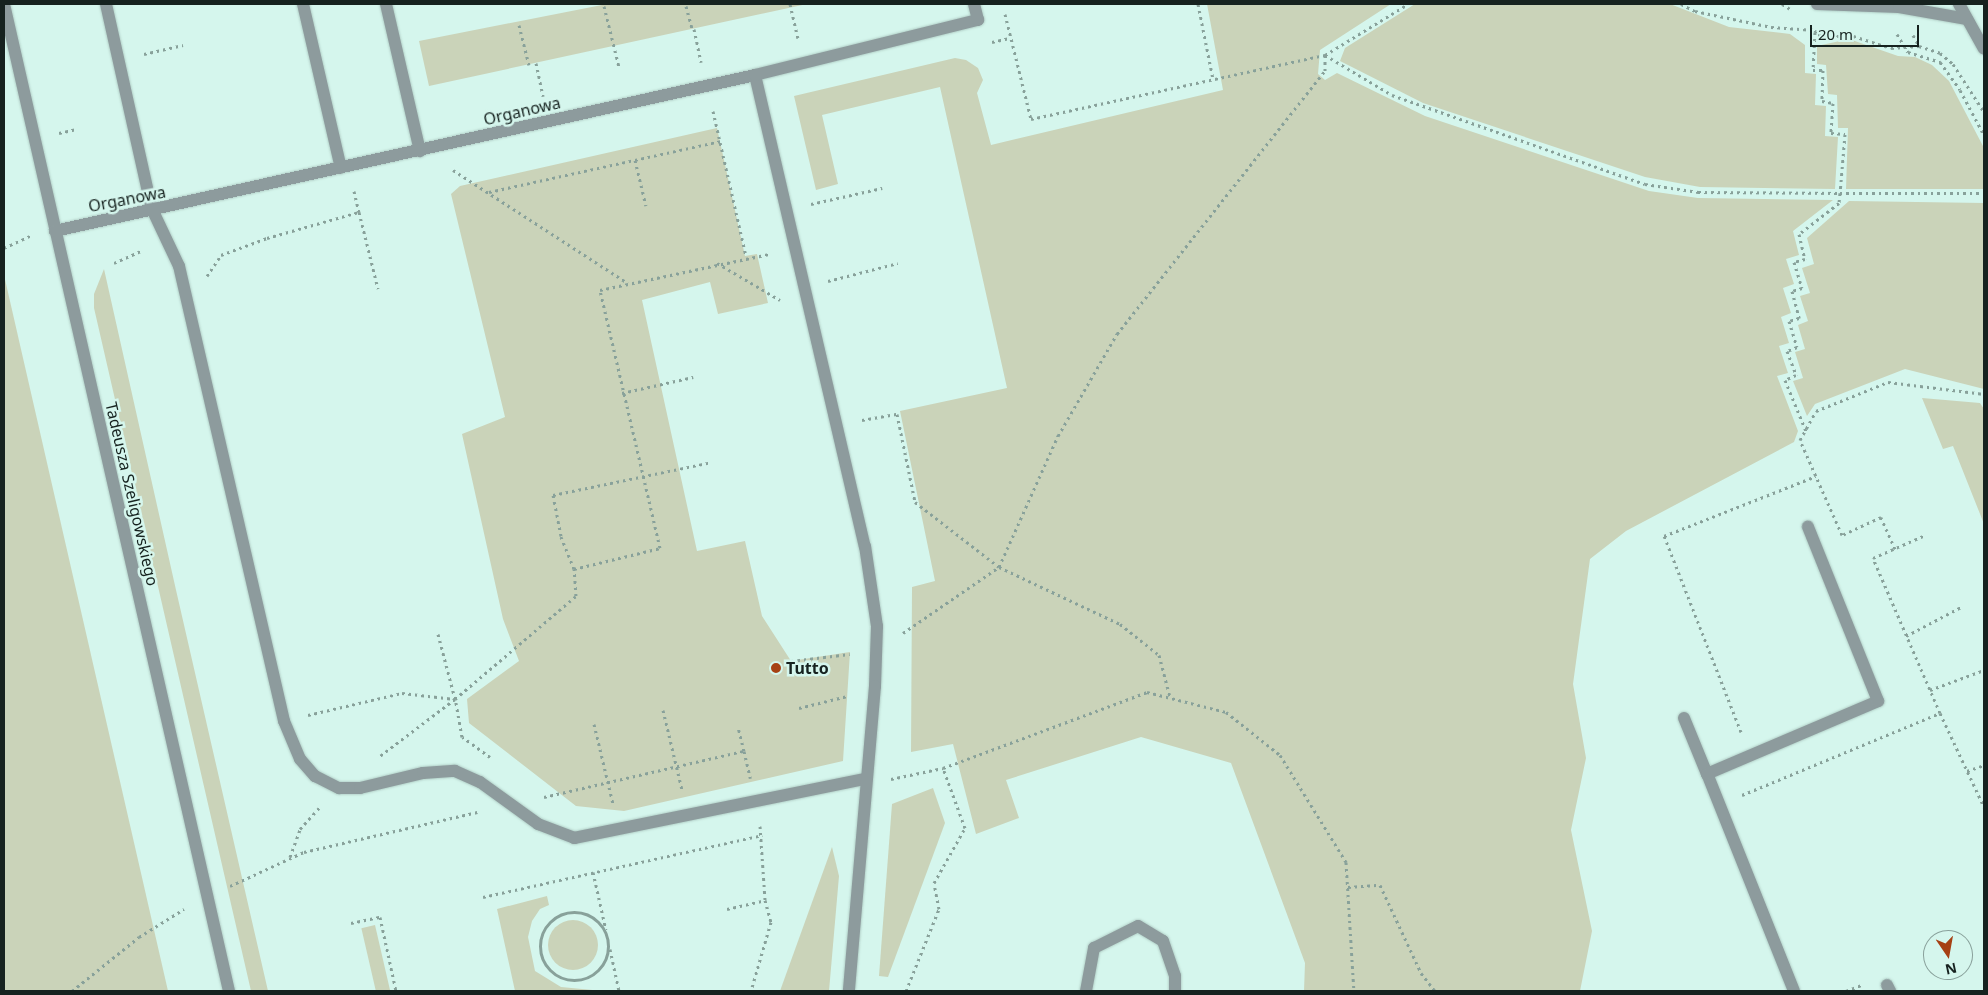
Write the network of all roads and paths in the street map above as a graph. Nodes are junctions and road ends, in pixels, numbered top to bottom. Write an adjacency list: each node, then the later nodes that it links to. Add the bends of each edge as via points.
1 (4, 4): 51 (street, Tadeusza Szeligowskiego)
2 (106, 4): 49 (street)
3 (303, 4): 38 (street)
4 (386, 4): 36 (street)
5 (790, 4): 26 (path)
6 (974, 4): 26 (street, Organowa, via 978,20)
7 (1003, 4): 31 (path, via 1031,119)
8 (1198, 4): 31 (path)
9 (1408, 4): 24 (path)
10 (1681, 4): 19 (path, via 1695,11 1735,20)
11 (1817, 4): 15 (street)
12 (1959, 4): 16 (street)
13 (604, 6): 29 (path)
14 (686, 6): 28 (path)
15 (1899, 8): 16 (street); 33 (path, via 1919,46 1940,53 1953,64)
16 (1967, 19): 22 (street)
17 (520, 25): 27 (path)
18 (1845, 26): 19 (path, via 1837,37 1818,34)
19 (1815, 30): 45 (path, via 1813,70 1824,70 1822,102 1834,103 1831,133 1845,134)
20 (1894, 32): 34 (path, via 1900,36 1908,52 1940,62 1956,83)
21 (183, 45): 23 (path)
22 (1984, 49)
23 (141, 55)
24 (1325, 55): 31 (path); 45 (path, via 1392,95 1644,184 1698,192); 78 (path, via 1326,71 1117,334 1058,436)
25 (536, 63): 32 (path)
26 (805, 63): 30 (street, Organowa)
27 (529, 65)
28 (702, 66)
29 (619, 67)
30 (755, 75): 36 (street, Organowa); 108 (street, via 865,546 877,626 876,686)
31 (1213, 79)
32 (545, 103)
33 (1984, 112)
34 (1984, 135)
35 (720, 141): 37 (path)
36 (420, 151): 38 (street, Organowa)
37 (635, 160): 43 (path); 48 (path)
38 (341, 168): 49 (street, Organowa)
39 (446, 172): 43 (path, via 456,170)
40 (882, 188): 47 (path)
41 (363, 189): 42 (path)
42 (354, 191): 44 (path); 50 (path)
43 (489, 192): 61 (path)
44 (344, 193)
45 (1840, 193): 46 (path); 70 (path, via 1839,203 1799,234 1805,259 1794,262 1802,288 1792,291 1799,318 1789,321 1797,347 1787,351 1796,375 1784,380)
46 (1984, 193)
47 (810, 204)
48 (646, 206)
49 (152, 210): 51 (street, Organowa); 53 (street)
50 (359, 212): 59 (path, via 267,238 221,255); 62 (path)
51 (55, 231): 123 (street, Tadeusza Szeligowskiego)
52 (31, 236): 54 (path)
53 (167, 239): 56 (path); 110 (street, via 179,266 284,721 300,759 314,776)
54 (4, 248)
55 (770, 261): 57 (path, via 768,252)
56 (114, 262)
57 (717, 263): 61 (path); 64 (path)
58 (898, 263): 60 (path)
59 (204, 281)
60 (828, 281)
61 (629, 283): 67 (path, via 600,290)
62 (378, 290)
63 (778, 290): 64 (path)
64 (780, 300): 65 (path)
65 (782, 309)
66 (693, 377): 67 (path)
67 (622, 393): 72 (path)
68 (1984, 394): 70 (path, via 1888,382 1816,411)
69 (861, 421): 78 (path, via 897,414 915,502)
70 (1806, 431): 73 (path, via 1800,440)
71 (712, 462): 72 (path)
72 (643, 474): 79 (path, via 660,548); 79 (path, via 553,495 561,536)
73 (1816, 476): 76 (path, via 1842,535 1881,517); 99 (path, via 1664,536)
74 (1808, 527): 106 (street, via 1878,701)
75 (1923, 536): 76 (path)
76 (1895, 549): 77 (path)
77 (1873, 558)
78 (999, 567): 82 (path); 90 (path, via 1120,624 1158,655)
79 (574, 568): 91 (path, via 576,596)
80 (1961, 607): 83 (path)
81 (438, 634): 91 (path)
82 (900, 635)
83 (1906, 636)
84 (850, 660): 85 (path, via 850,652)
85 (791, 661)
86 (1984, 670): 88 (path)
87 (849, 686): 89 (path)
88 (1930, 690)
89 (848, 694): 92 (path); 94 (path)
90 (1170, 698): 103 (path, via 1147,692); 122 (path, via 1226,712 1280,754 1346,862)
91 (455, 699): 93 (path, via 402,692 305,716); 100 (path); 101 (path, via 462,737)
92 (848, 704)
93 (303, 706)
94 (799, 708)
95 (663, 710): 116 (path)
96 (1940, 713): 105 (path)
97 (1684, 718): 106 (street)
98 (594, 724): 117 (path)
99 (1744, 740)
100 (377, 758)
101 (493, 758)
102 (1984, 765): 105 (path)
103 (943, 768): 109 (path); 134 (path, via 965,828 934,884 939,909)
104 (891, 770): 109 (path)
105 (1968, 772): 115 (path)
106 (1708, 774): 139 (street)
107 (1788, 776): 113 (path)
108 (865, 779): 109 (path); 116 (street); 133 (street)
109 (890, 780): 111 (path)
110 (339, 788): 117 (street, via 360,788 423,773 455,771 480,782 538,824 574,838); 120 (path, via 300,829)
111 (889, 789)
112 (538, 791): 114 (path)
113 (1746, 794)
114 (546, 796)
115 (1984, 807)
116 (687, 815): 117 (street)
117 (619, 829)
118 (762, 835): 121 (path)
119 (304, 852): 120 (path)
120 (290, 856): 123 (path)
121 (593, 872): 124 (path); 127 (path)
122 (1348, 887): 137 (path); 138 (path, via 1380,885 1422,973)
123 (207, 896): 128 (path, via 139,937); 129 (street, Tadeusza Szeligowskiego)
124 (483, 897)
125 (727, 909): 132 (path, via 765,900 772,922)
126 (351, 923): 130 (path, via 380,917)
127 (608, 941): 127 (path, via 604,964 586,979 563,980 553,974 540,955 542,932 548,923 568,912 589,916 598,922); 131 (path)
128 (72, 991)
129 (229, 991)
130 (396, 991)
131 (619, 991)
132 (751, 991)
133 (849, 991)
134 (906, 991)
135 (1086, 991): 136 (street, via 1094,948 1138,926 1163,941 1175,976)
136 (1175, 991)
137 (1354, 991)
138 (1435, 991)
139 (1794, 991)

